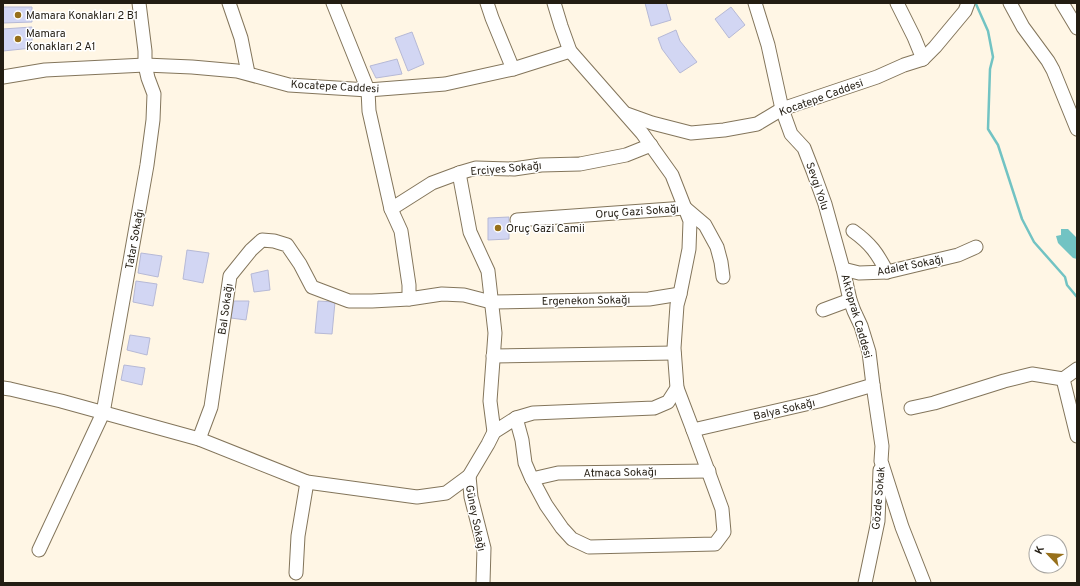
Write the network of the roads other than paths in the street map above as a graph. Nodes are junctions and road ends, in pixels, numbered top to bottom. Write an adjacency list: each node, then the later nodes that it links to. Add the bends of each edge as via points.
1 (139, 3): 15 (street, Tatar Sokağı)
2 (229, 3): 17 (street, via 241,38)
3 (333, 3): 19 (street)
4 (478, 3): 5 (street)
5 (487, 3): 16 (street)
6 (554, 3): 13 (street)
7 (897, 3): 14 (street)
8 (968, 3): 14 (street, Kocatepe Caddesi, via 960,17)
9 (1010, 3): 22 (street, via 1023,27 1053,70)
10 (1062, 3): 12 (street)
11 (759, 4): 20 (street, Sevgi Yolu)
12 (1077, 28)
13 (570, 51): 16 (street, Kocatepe Caddesi); 21 (street)
14 (923, 59): 20 (street, Kocatepe Caddesi)
15 (145, 65): 17 (street, Kocatepe Caddesi); 18 (street, Kocatepe Caddesi, via 45,70); 48 (street, Tatar Sokağı, via 154,94 153,120)
16 (513, 69): 19 (street, Kocatepe Caddesi, via 445,84)
17 (248, 73): 19 (street, Kocatepe Caddesi, via 289,85)
18 (3, 77)
19 (368, 90): 26 (street, via 369,111)
20 (782, 109): 21 (street, Kocatepe Caddesi, via 757,124 691,133); 30 (street, Sevgi Yolu, via 791,134 804,148 811,165)
21 (625, 114): 23 (street)
22 (1077, 129)
23 (651, 145): 24 (street, Erciyes Sokağı, via 626,155 580,164 514,169 476,168); 25 (street, via 672,175)
24 (459, 173): 26 (street, Erciyes Sokağı, via 432,183); 37 (street, via 470,232 488,271)
25 (685, 208): 27 (street, Oruç Gazi Sokağı); 32 (street, via 704,225 717,247); 34 (street, via 690,221 689,249)
26 (391, 209): 35 (street, via 401,231)
27 (517, 220)
28 (853, 231): 31 (street, via 866,240 878,254)
29 (976, 248): 31 (street, Adalet Sokağı, via 958,255)
30 (843, 269): 31 (street, Adalet Sokağı, via 859,273); 36 (street, Aktoprak Caddesi)
31 (887, 272)
32 (723, 277)
33 (312, 287): 35 (street, Ergenekon Sokağı, via 349,301); 53 (street, Bal Sokağı, via 287,245 274,241 262,240 230,276 211,407)
34 (680, 294): 37 (street, Ergenekon Sokağı, via 649,299); 39 (street)
35 (409, 299): 37 (street, Ergenekon Sokağı, via 442,294 464,295)
36 (850, 300): 38 (street); 43 (street, Aktoprak Caddesi, via 869,352)
37 (491, 302): 40 (street, via 495,333)
38 (823, 310)
39 (674, 353): 40 (street); 45 (street)
40 (493, 356): 51 (street, via 490,401)
41 (1077, 369): 42 (street)
42 (1063, 379): 46 (street, via 1032,374); 52 (street)
43 (873, 385): 47 (street, Aktoprak Caddesi); 50 (street, Balya Sokağı, via 819,401)
44 (3, 388): 48 (street)
45 (677, 388): 49 (street, via 668,402 654,408 533,413); 50 (street)
46 (912, 408)
47 (877, 410): 54 (street, Gözde Sokak, via 882,446)
48 (103, 413): 53 (street); 59 (street, Tatar Sokağı)
49 (516, 418): 51 (street); 57 (street, via 525,463)
50 (693, 430): 55 (street)
51 (494, 432): 56 (street)
52 (1077, 436)
53 (199, 439): 58 (street)
54 (881, 461): 62 (street, Gözde Sokak, via 878,521); 63 (street, via 902,527)
55 (709, 471): 57 (street, Atmaca Sokağı, via 558,473); 57 (street, via 722,510 724,532 716,544 589,547 572,539 562,528)
56 (468, 476): 58 (street, via 446,493 417,497); 61 (street, Güney Sokağı, via 484,548)
57 (532, 479)
58 (307, 482): 60 (street, via 298,536)
59 (39, 550)
60 (296, 573)
61 (483, 583)
62 (865, 583)
63 (924, 583)

